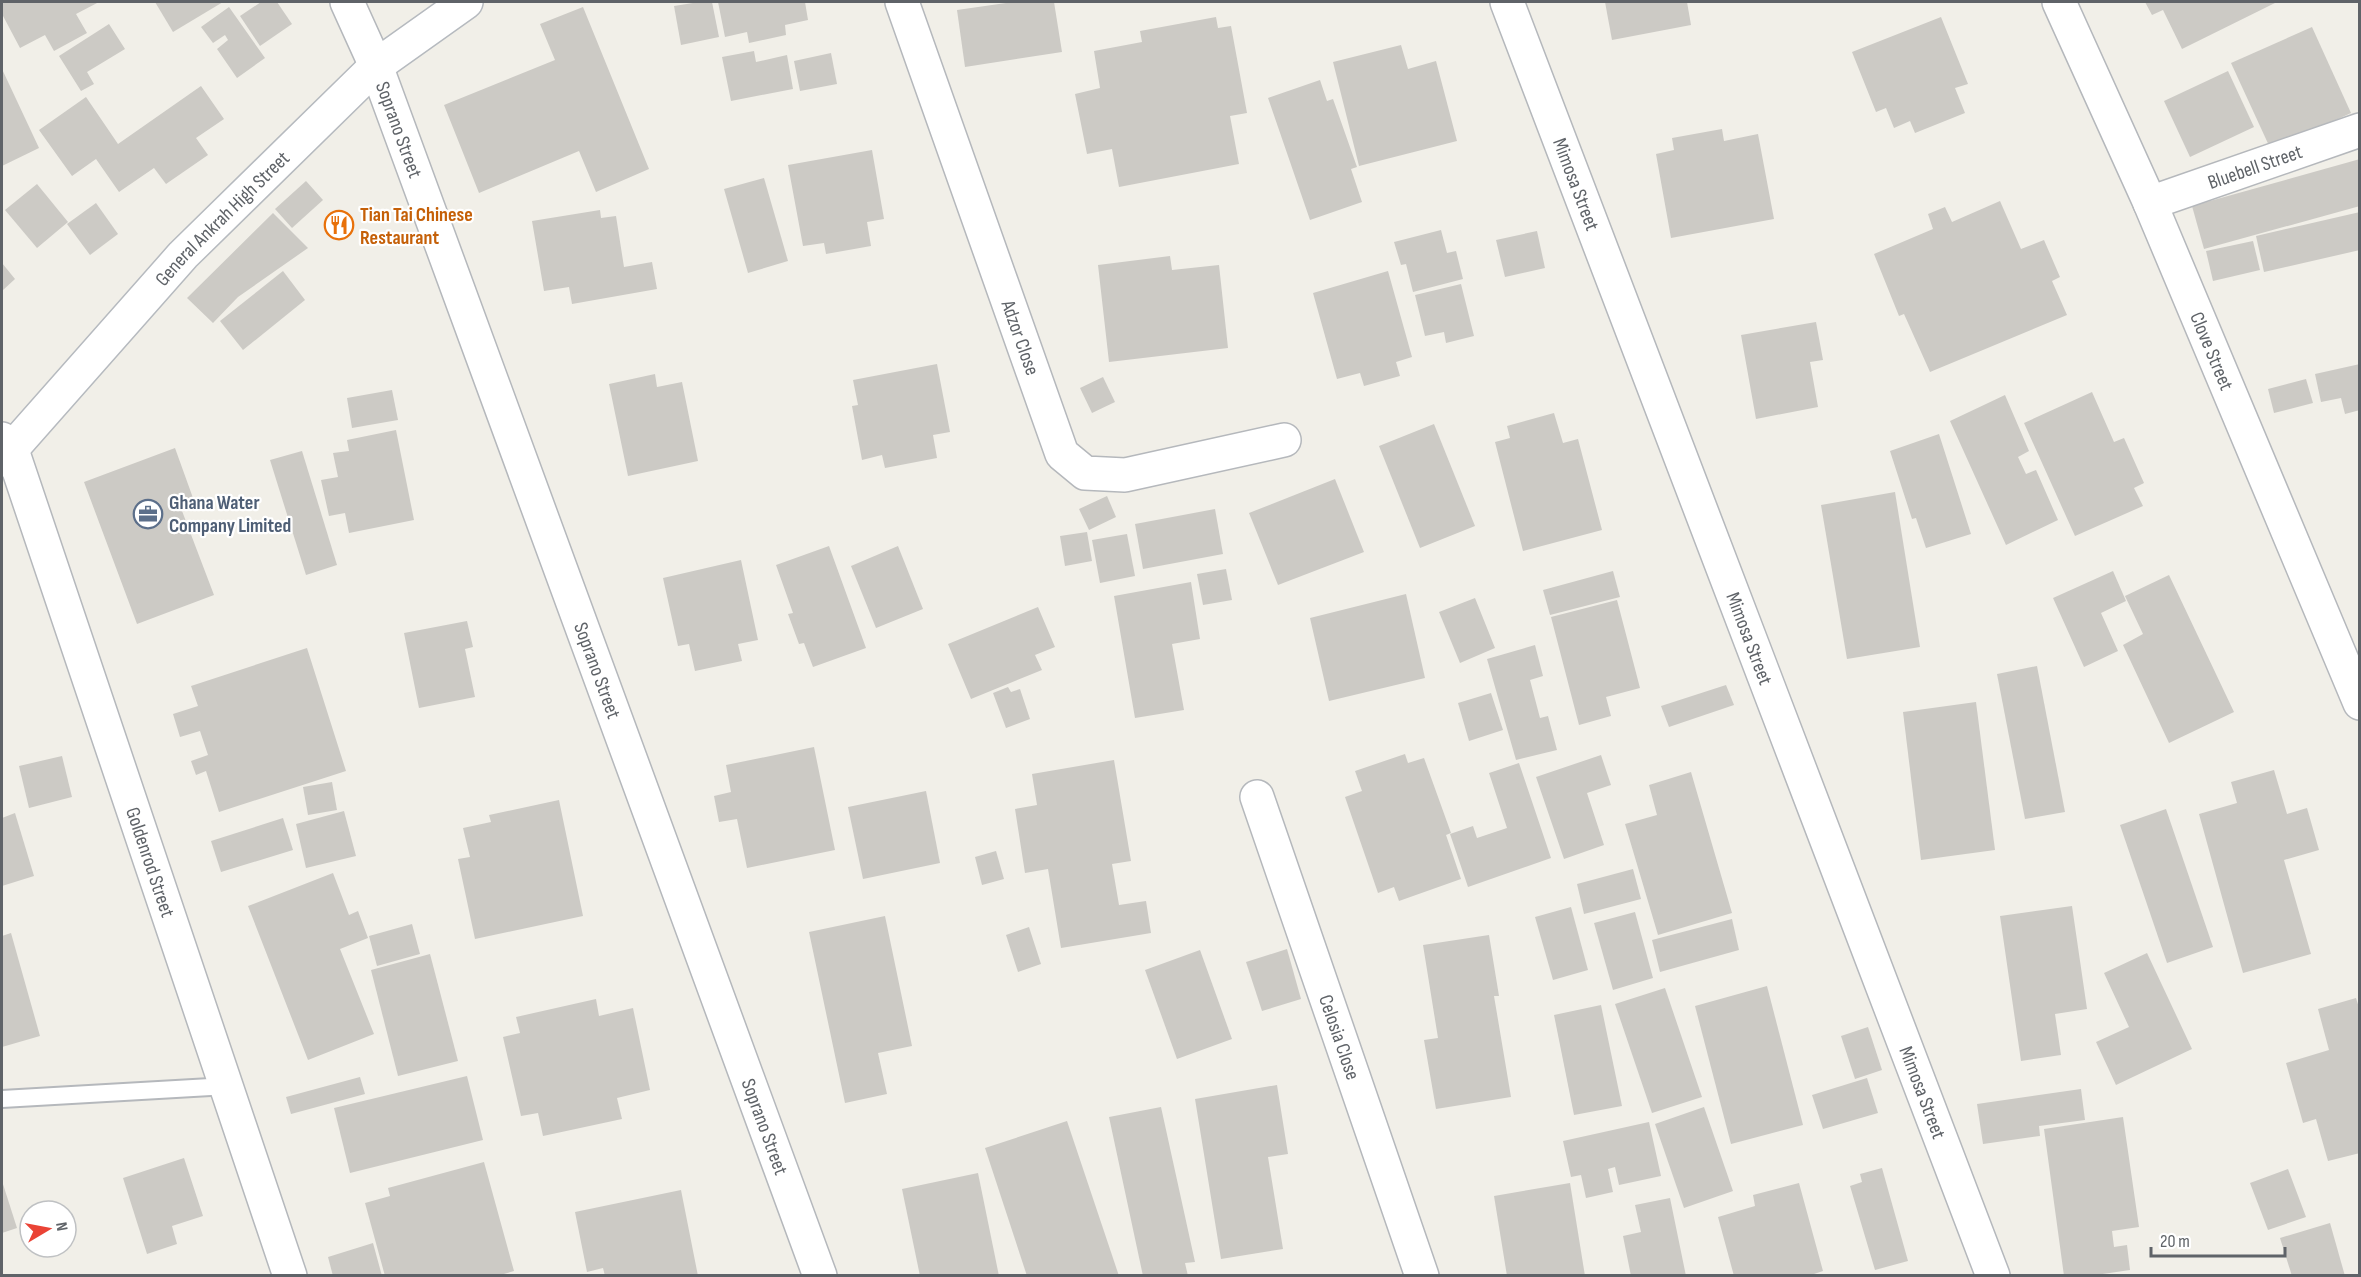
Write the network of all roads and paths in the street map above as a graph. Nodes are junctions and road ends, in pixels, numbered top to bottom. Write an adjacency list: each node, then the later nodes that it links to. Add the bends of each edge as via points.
1 (347, 2): 6 (street, Soprano Street)
2 (466, 2): 6 (street, General Ankrah High Street)
3 (902, 2): 9 (street, Adzor Close, via 1062,454 1085,473 1125,475)
4 (1507, 2): 18 (street, Mimosa Street)
5 (2059, 2): 8 (street, Clove Street)
6 (376, 66): 10 (street, General Ankrah High Street, via 183,255); 16 (street, Soprano Street)
7 (2360, 130): 8 (street, Bluebell Street)
8 (2150, 203): 11 (street, Clove Street)
9 (1284, 440)
10 (5, 449): 13 (street, Goldenrod Street)
11 (2360, 704)
12 (1257, 797): 17 (street, Celosia Close)
13 (228, 1086): 14 (lane); 15 (street, Goldenrod Street)
14 (2, 1099)
15 (290, 1275)
16 (820, 1275)
17 (1422, 1275)
18 (1993, 1275)

